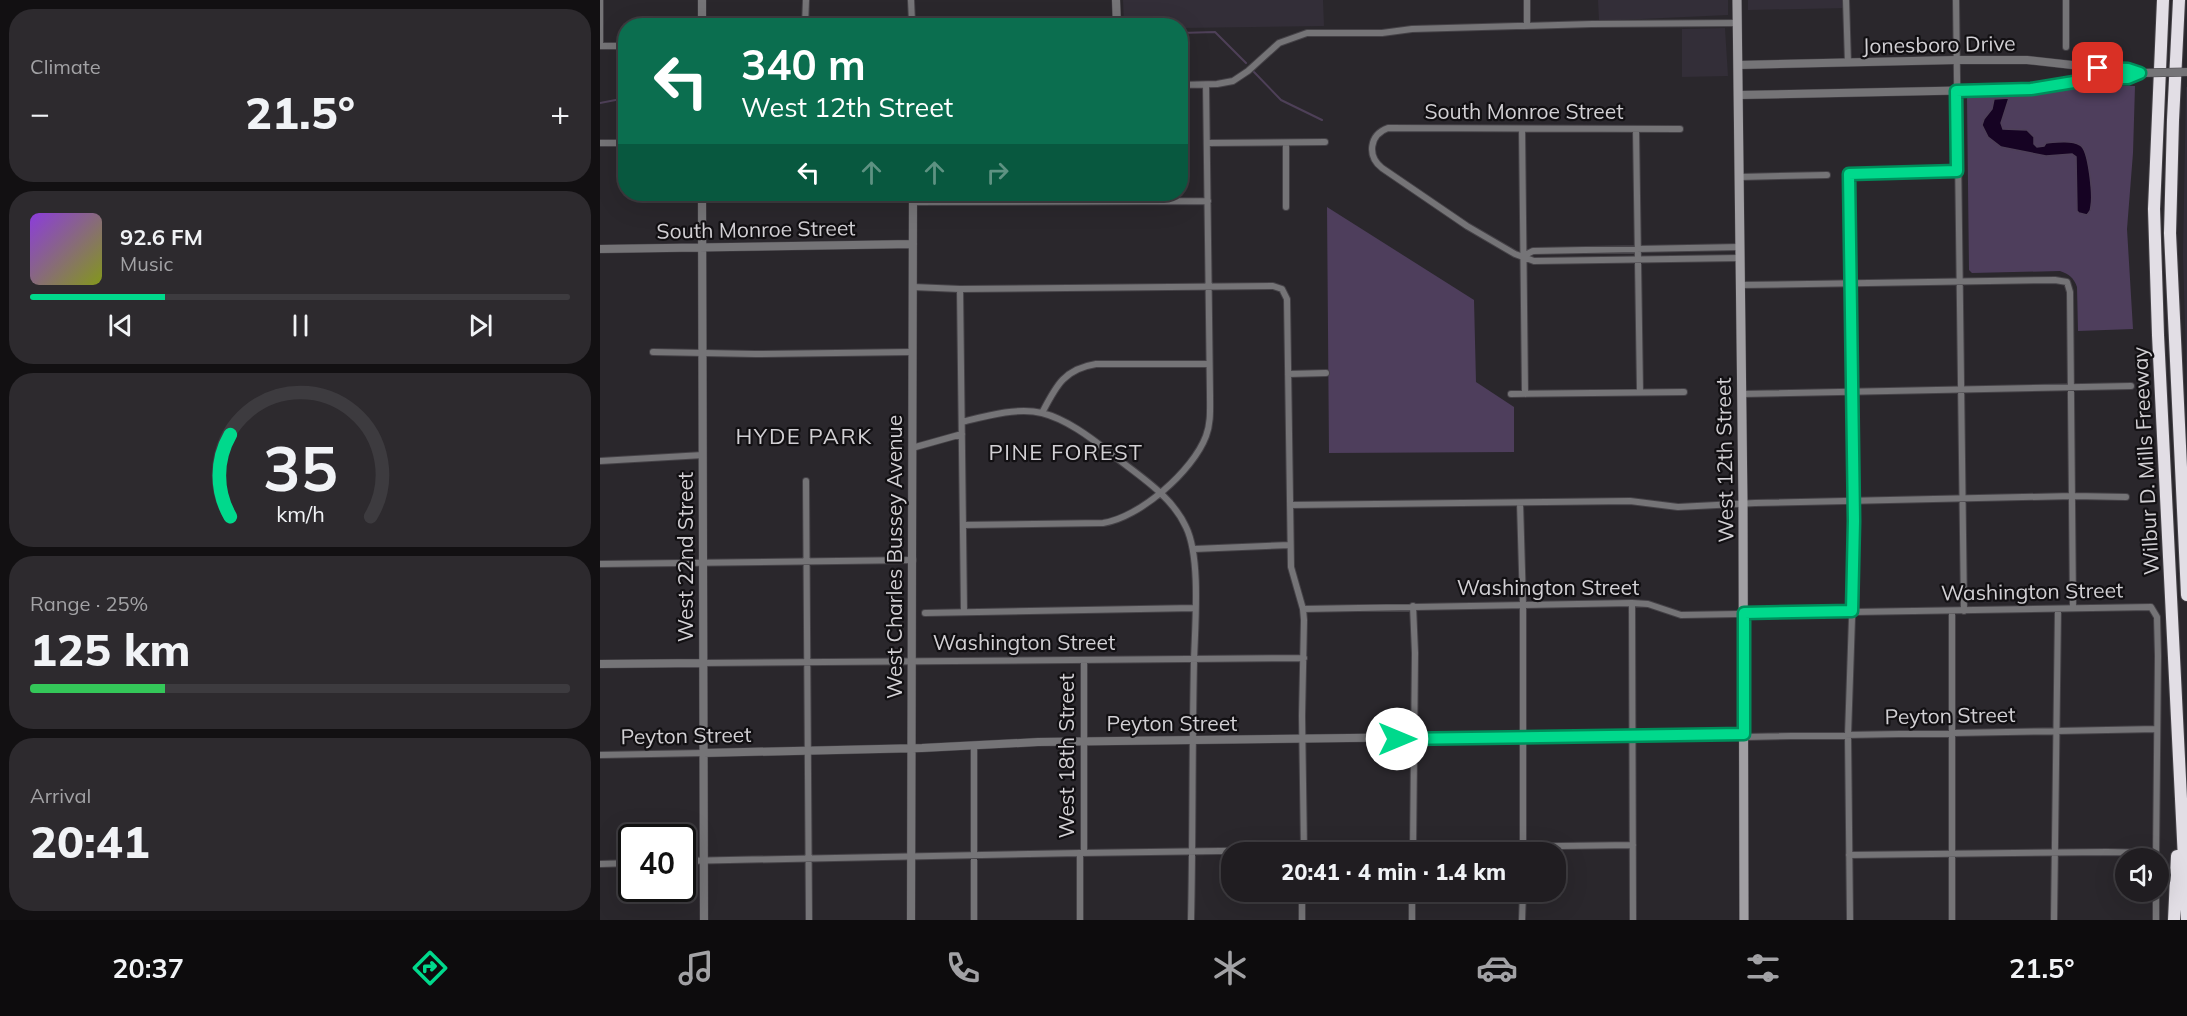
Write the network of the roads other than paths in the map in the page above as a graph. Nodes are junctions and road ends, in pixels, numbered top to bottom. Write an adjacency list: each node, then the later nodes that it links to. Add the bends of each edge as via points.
1 (600, 0): 19 (street)
2 (702, 0): 13 (street)
3 (806, 0): 14 (street)
4 (912, 0): 15 (street)
5 (1116, 0): 16 (street)
6 (1527, 0): 18 (street)
7 (1737, 0): 17 (main road, West 12th Street)
8 (1846, 0): 23 (street)
9 (1956, 0): 22 (street)
10 (2066, 0): 21 (street)
11 (2163, 0): 135 (highway, Wilbur D. Mills Freeway, via 2154,209)
12 (2179, 0): 98 (highway, Wilbur D. Mills Freeway, via 2170,233)
13 (702, 18)
14 (805, 18)
15 (912, 18)
16 (1117, 18)
17 (1737, 23): 18 (street); 24 (main road, West 12th Street)
18 (1527, 26): 28 (street, via 1307,33 1279,43 1233,81)
19 (600, 46): 20 (street)
20 (618, 46)
21 (2066, 47)
22 (1956, 60): 23 (street, Jonesboro Drive); 26 (street, Jonesboro Drive, via 2044,61); 29 (street)
23 (1848, 63): 24 (street, Jonesboro Drive)
24 (1738, 65): 30 (main road, West 12th Street)
25 (2187, 72): 26 (street, Jonesboro Drive, bridge)
26 (2140, 73): 29 (street, Jonesboro Drive, via 2128,78 2098,78 2031,89)
27 (1188, 85): 28 (street)
28 (1206, 85): 36 (street)
29 (1956, 91): 30 (street, Jonesboro Drive); 39 (street)
30 (1739, 95): 41 (main road, West 12th Street)
31 (1522, 129): 33 (street, South Monroe Street); 52 (street); 52 (street, South Monroe Street, via 1388,128 1373,140 1373,156 1382,168 1467,226)
32 (1680, 129): 33 (street, South Monroe Street)
33 (1636, 130): 51 (street)
34 (1325, 142): 37 (street)
35 (600, 143): 38 (street)
36 (1208, 143): 37 (street); 45 (street)
37 (1286, 143): 46 (street)
38 (618, 144)
39 (1957, 171): 55 (street); 56 (street, via 1849,174)
40 (1827, 175): 41 (street)
41 (1739, 177): 49 (main road, West 12th Street)
42 (1188, 200): 45 (street)
43 (702, 201): 48 (street, West 22nd Street)
44 (913, 201): 47 (street, West Charles Bussey Avenue)
45 (1208, 201): 58 (street)
46 (1286, 207)
47 (913, 244): 48 (street, South Monroe Street); 59 (street, West Charles Bussey Avenue)
48 (702, 247): 50 (street, South Monroe Street); 62 (street, West 22nd Street)
49 (1740, 247): 51 (street); 53 (main road, West 12th Street)
50 (600, 249)
51 (1638, 249): 52 (street, via 1533,250); 54 (street)
52 (1523, 256): 54 (street, via 1534,261); 74 (street)
53 (1740, 258): 54 (street); 57 (main road, West 12th Street)
54 (1638, 260): 71 (street)
55 (1960, 280): 56 (street); 68 (street, via 2063,280 2068,285); 70 (street)
56 (1850, 282): 57 (street); 69 (street)
57 (1741, 285): 75 (main road, West 12th Street)
58 (1209, 286): 60 (street); 64 (street); 66 (street, via 1282,289 1287,299)
59 (913, 287): 60 (street); 63 (street, West Charles Bussey Avenue)
60 (960, 290): 77 (street)
61 (653, 352): 62 (street)
62 (703, 352): 63 (street); 80 (street, West 22nd Street)
63 (912, 352): 79 (street, West Charles Bussey Avenue)
64 (1209, 364): 76 (street, via 1084,367 1061,380); 83 (street, via 1210,420 1205,438 1196,455)
65 (1326, 373): 66 (street)
66 (1288, 374): 90 (street)
67 (2131, 387): 68 (street)
68 (2071, 388): 70 (street); 84 (street)
69 (1853, 391): 70 (street); 75 (street); 87 (street)
70 (1961, 391): 86 (street)
71 (1640, 392): 72 (street); 74 (street)
72 (1684, 392)
73 (1511, 394): 74 (street)
74 (1525, 394)
75 (1742, 394): 89 (main road, West 12th Street)
76 (1042, 413): 77 (street, via 1004,413); 83 (street, via 1085,434)
77 (962, 422): 78 (street)
78 (962, 434): 79 (street); 91 (street)
79 (912, 448): 94 (street, West Charles Bussey Avenue)
80 (703, 455): 81 (street); 96 (street, West 22nd Street)
81 (600, 461)
82 (806, 481): 95 (street)
83 (1160, 493): 91 (street, via 1113,522); 93 (street, via 1182,518)
84 (2073, 496): 85 (street); 86 (street); 103 (street)
85 (2126, 497)
86 (1963, 500): 87 (street); 108 (street)
87 (1854, 502): 89 (street); 106 (street)
88 (1521, 503): 89 (street, via 1630,501 1678,507); 90 (street); 100 (street)
89 (1743, 504): 111 (main road, West 12th Street)
90 (1290, 505): 92 (street)
91 (963, 525): 109 (street)
92 (1290, 545): 93 (street); 104 (street, via 1291,567)
93 (1194, 549): 102 (street)
94 (913, 560): 95 (street); 115 (street, West Charles Bussey Avenue)
95 (807, 562): 96 (street); 116 (street)
96 (703, 563): 97 (street); 117 (street, West 22nd Street)
97 (600, 564)
98 (2187, 595)
99 (1632, 603): 100 (street, Washington Street); 111 (street, Washington Street, via 1681,615); 124 (street)
100 (1523, 604): 101 (street, Washington Street); 125 (street)
101 (1413, 606): 104 (street, Washington Street); 126 (street)
102 (1195, 608): 109 (street); 113 (street)
103 (2073, 608): 105 (street, Washington Street); 119 (street, Washington Street, via 2151,607 2157,618)
104 (1303, 609): 112 (street)
105 (2058, 609): 108 (street, Washington Street); 120 (street)
106 (1852, 611): 107 (street, Washington Street); 111 (street, Washington Street); 123 (street)
107 (1952, 611): 108 (street, Washington Street); 121 (street)
108 (1964, 611)
109 (964, 612): 110 (street)
110 (925, 613)
111 (1744, 613): 122 (main road, West 12th Street)
112 (1304, 658): 113 (street, Washington Street); 127 (street)
113 (1194, 659): 114 (street, Washington Street); 128 (street)
114 (1084, 660): 115 (street, Washington Street); 129 (street, West 18th Street)
115 (913, 661): 116 (street, Washington Street); 131 (street, West Charles Bussey Avenue)
116 (807, 662): 117 (street, Washington Street); 132 (street)
117 (703, 663): 118 (street, Washington Street); 133 (street, West 22nd Street)
118 (600, 664)
119 (2157, 729): 120 (street, Peyton Street); 141 (street)
120 (2056, 731): 121 (street, Peyton Street); 144 (street)
121 (1952, 733): 123 (street, Peyton Street); 146 (street)
122 (1744, 735): 123 (street, Peyton Street); 124 (street, Peyton Street); 170 (main road, West 12th Street)
123 (1848, 735): 149 (street)
124 (1633, 736): 125 (street, Peyton Street); 139 (street)
125 (1523, 737): 126 (street, Peyton Street); 138 (street)
126 (1415, 739): 127 (street, Peyton Street); 137 (street)
127 (1304, 740): 128 (street, Peyton Street); 136 (street)
128 (1194, 741): 129 (street, Peyton Street); 142 (street)
129 (1085, 742): 130 (street, Peyton Street); 145 (street, West 18th Street)
130 (974, 745): 131 (street, Peyton Street); 148 (street)
131 (913, 748): 132 (street, Peyton Street); 150 (street, West Charles Bussey Avenue)
132 (808, 752): 133 (street, Peyton Street); 151 (street)
133 (703, 753): 134 (street, Peyton Street); 153 (street, West 22nd Street)
134 (600, 755)
135 (2180, 783): 175 (highway); 176 (highway, Wilbur D. Mills Freeway)
136 (1304, 842)
137 (1413, 842)
138 (1523, 842)
139 (1633, 845): 140 (street); 169 (street)
140 (1566, 848)
141 (2156, 848)
142 (1192, 851): 143 (street); 145 (street); 165 (street)
143 (1221, 851)
144 (2054, 852): 146 (street); 147 (street); 173 (street)
145 (1082, 853): 148 (street); 164 (street, West 18th Street)
146 (1953, 854): 149 (street); 172 (street)
147 (2115, 854)
148 (974, 855): 150 (street); 163 (street)
149 (1849, 855): 171 (street)
150 (911, 858): 151 (street); 162 (street, West Charles Bussey Avenue)
151 (807, 859): 153 (street); 161 (street)
152 (696, 861): 153 (street)
153 (704, 861): 160 (street, West 22nd Street)
154 (618, 863): 155 (street)
155 (600, 864)
156 (1302, 902): 166 (street)
157 (1412, 902): 167 (street)
158 (1523, 902): 168 (street)
159 (2156, 902): 174 (street)
160 (704, 920)
161 (809, 920)
162 (911, 920)
163 (974, 920)
164 (1080, 920)
165 (1191, 920)
166 (1302, 920)
167 (1412, 920)
168 (1522, 920)
169 (1634, 920)
170 (1744, 920)
171 (1850, 920)
172 (1952, 920)
173 (2054, 920)
174 (2156, 920)
175 (2174, 920)
176 (2187, 920)

